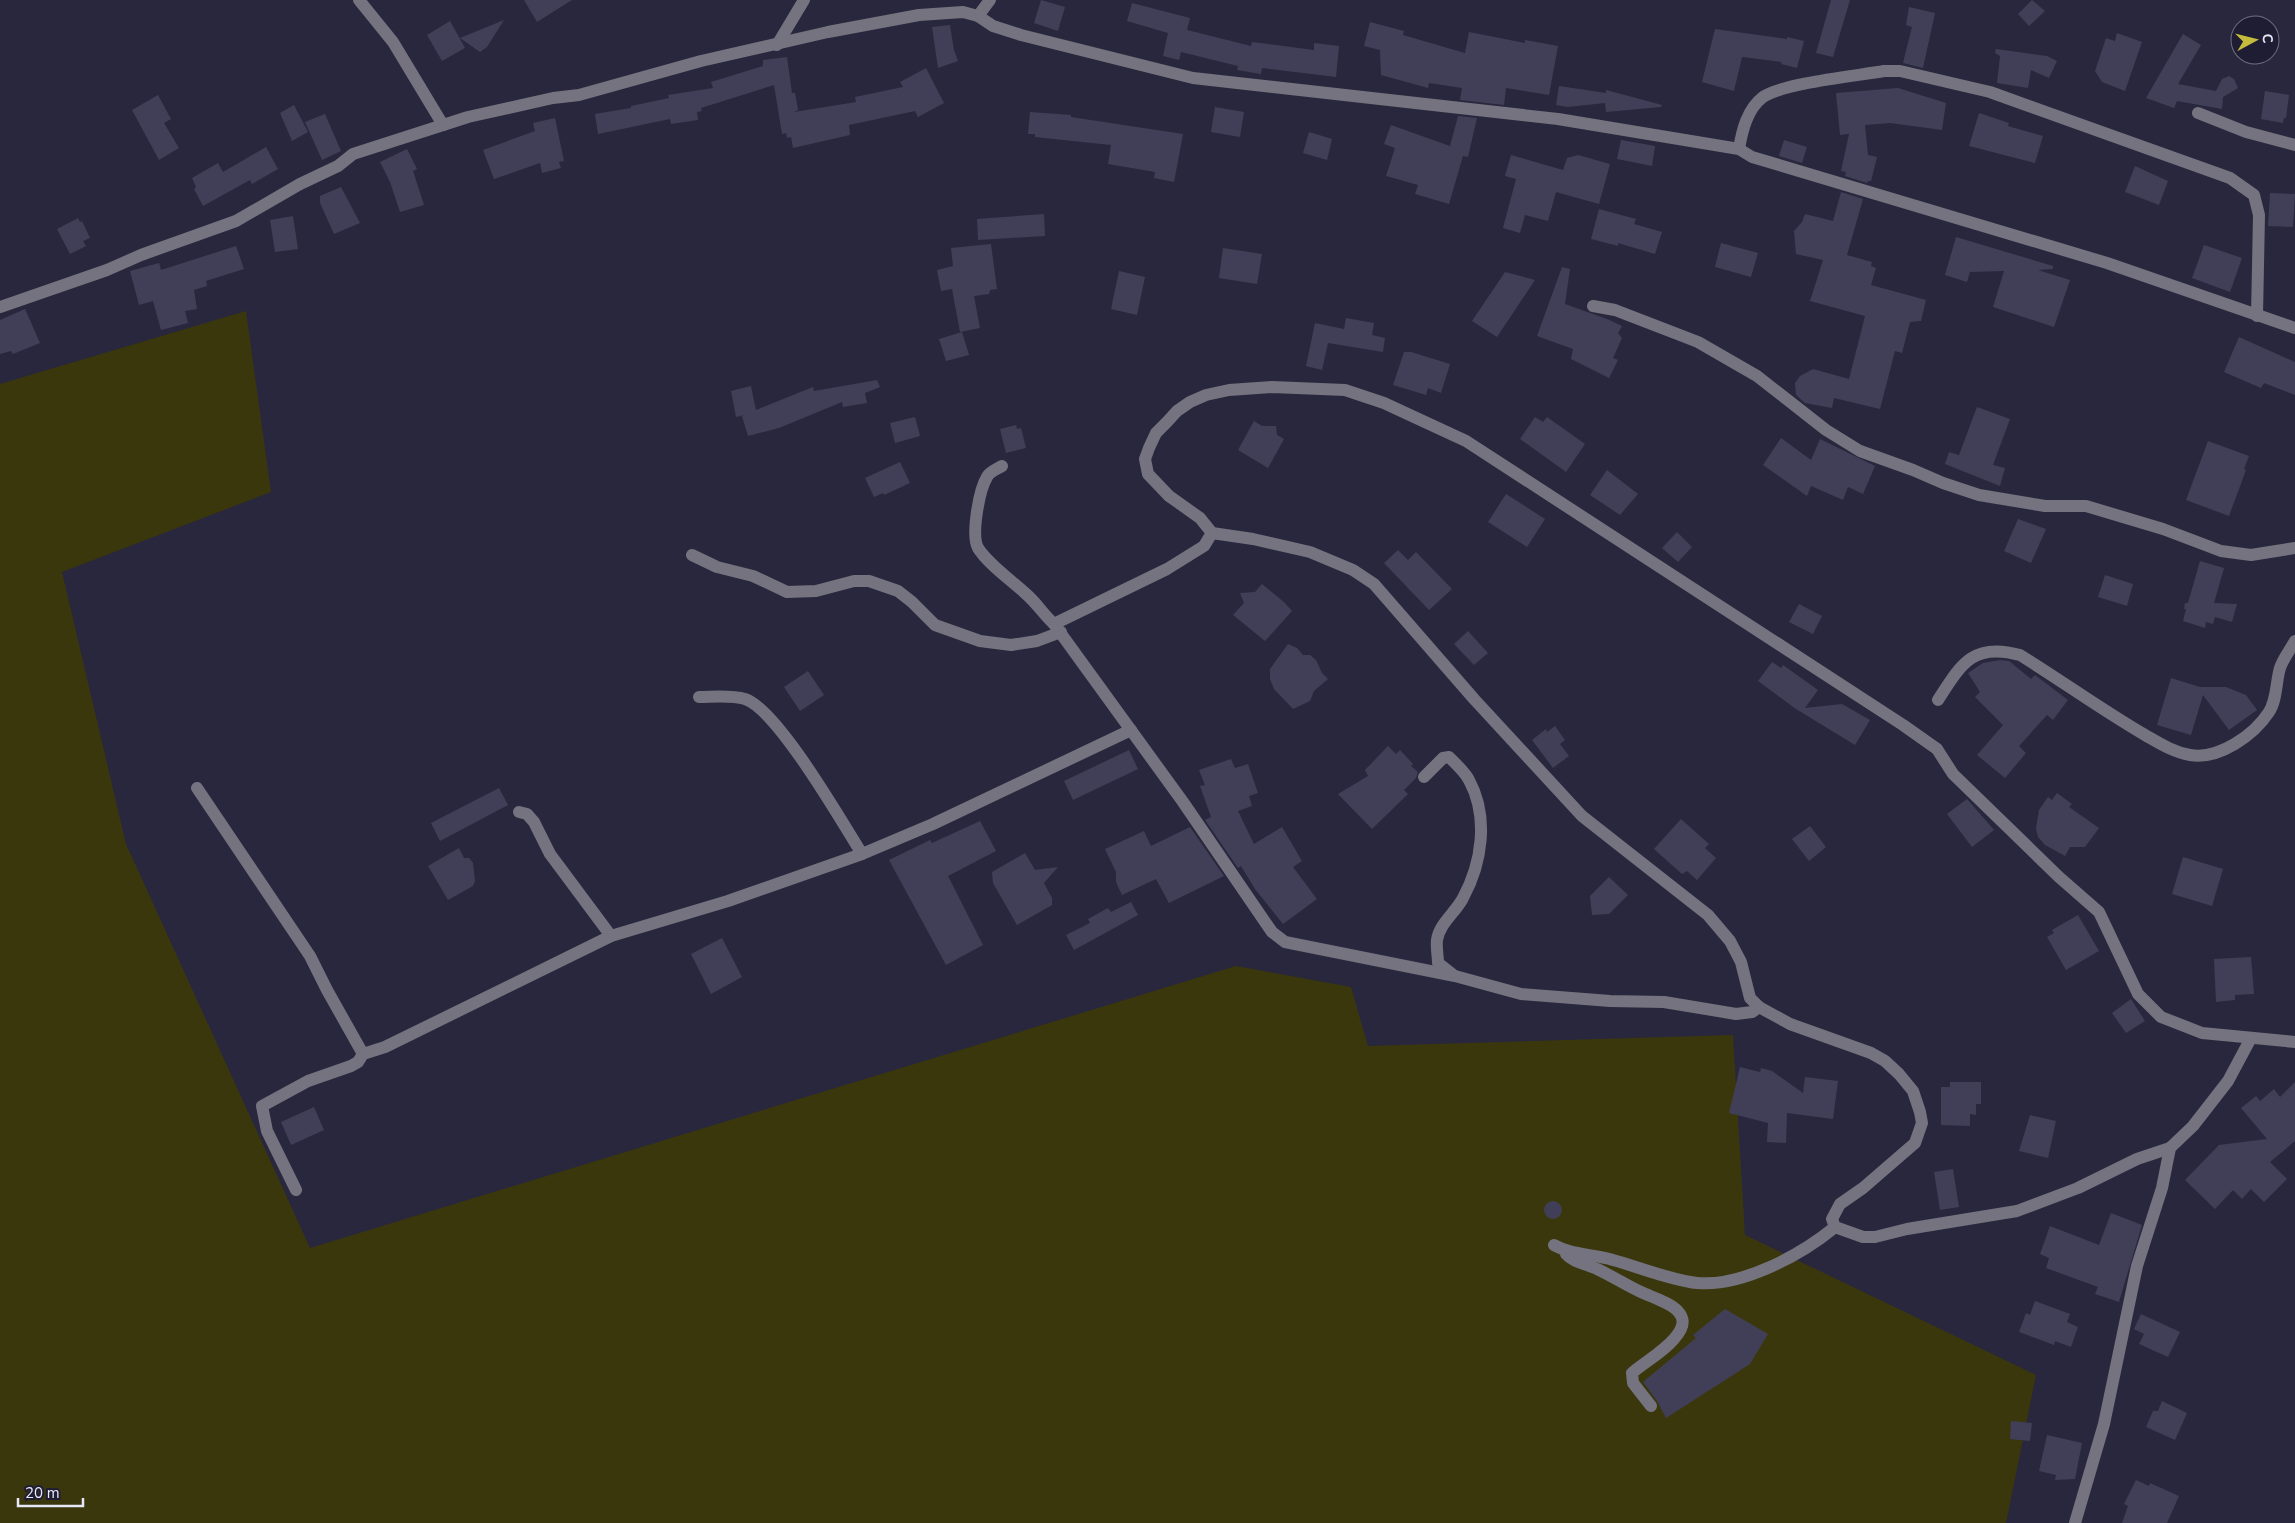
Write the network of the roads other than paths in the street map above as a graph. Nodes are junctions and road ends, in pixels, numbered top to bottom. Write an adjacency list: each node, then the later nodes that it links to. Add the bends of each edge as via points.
1 (359, 0): 7 (street, via 393,42)
2 (804, 0): 5 (street)
3 (990, 0): 4 (street)
4 (978, 16): 5 (street, via 963,12 919,15); 9 (street, via 992,26 1021,35 1193,78 1558,118)
5 (777, 44): 7 (street, via 579,95 553,98)
6 (2198, 114): 8 (street, via 2246,132)
7 (443, 125): 11 (street, via 353,154 338,166 236,221)
8 (2295, 145)
9 (1739, 149): 12 (street, via 1752,157 2107,263); 12 (street, via 1741,133 1749,115 1763,98 1782,89 1900,71 1990,92 2230,178 2254,195 2259,215)
10 (1593, 306): 16 (street, via 1615,310 1698,342 1757,376 1819,425 1860,451 1943,483 1979,495 2045,506 2086,506 2221,551 2251,555)
11 (0, 307)
12 (2257, 316): 13 (street)
13 (2295, 328)
14 (1002, 466): 18 (street, via 988,475 982,489 975,532 978,548)
15 (1212, 533): 18 (street, via 1204,546 1167,569); 29 (street, via 1253,538 1310,552 1353,570 1374,584 1468,693 1582,816 1708,915 1730,941 1750,998); 30 (street, via 1200,518 1156,485 1148,474 1145,460 1156,433 1177,411 1206,394 1272,387 1345,390 1384,403 1466,442 1936,749 1953,774 2059,877 2100,912 2138,994 2161,1018 2202,1033)
16 (2295, 548)
17 (692, 555): 18 (street, via 717,567 754,576 787,592 816,591 854,581 869,582 898,592 935,626 980,640 1011,645 1037,641)
18 (1057, 628): 22 (street)
19 (2295, 641): 21 (street, via 2280,666 2271,710 2248,736 2226,748 2207,753 2192,755 2174,751 2125,724 2020,656 2006,652 1995,650 1973,655)
20 (698, 697): 26 (street, via 744,699 757,705 794,749)
21 (1938, 700)
22 (1130, 730): 26 (street, via 933,824); 28 (street, via 1262,920 1284,942)
23 (1424, 777): 28 (street, via 1443,758 1449,757 1469,778 1476,797 1482,840 1473,878 1462,901 1440,931 1437,942 1438,963)
24 (197, 788): 32 (street, via 310,956)
25 (519, 812): 27 (street, via 527,814 534,822 550,854)
26 (862, 854): 27 (street, via 728,901)
27 (611, 936): 32 (street, via 385,1047)
28 (1454, 976): 29 (street, via 1521,994 1664,1002 1736,1014)
29 (1758, 1008): 35 (street, via 1790,1024 1878,1057 1899,1074 1917,1099 1922,1123 1915,1143 1840,1204 1832,1219)
30 (2251, 1038): 31 (street); 33 (street, via 2228,1081 2193,1126)
31 (2295, 1042)
32 (363, 1054): 34 (street, via 351,1066 308,1081 262,1106 267,1131)
33 (2170, 1148): 35 (street, via 2017,1211 1875,1237 1864,1237); 37 (street, via 2162,1188 2137,1266 2104,1424)
34 (296, 1190)
35 (1835, 1227): 36 (street, via 1819,1240 1767,1269 1744,1278 1720,1282 1690,1282 1559,1247 1570,1259 1670,1303 1680,1312 1682,1325 1675,1338 1632,1373 1632,1383)
36 (1651, 1406)
37 (2075, 1523)

